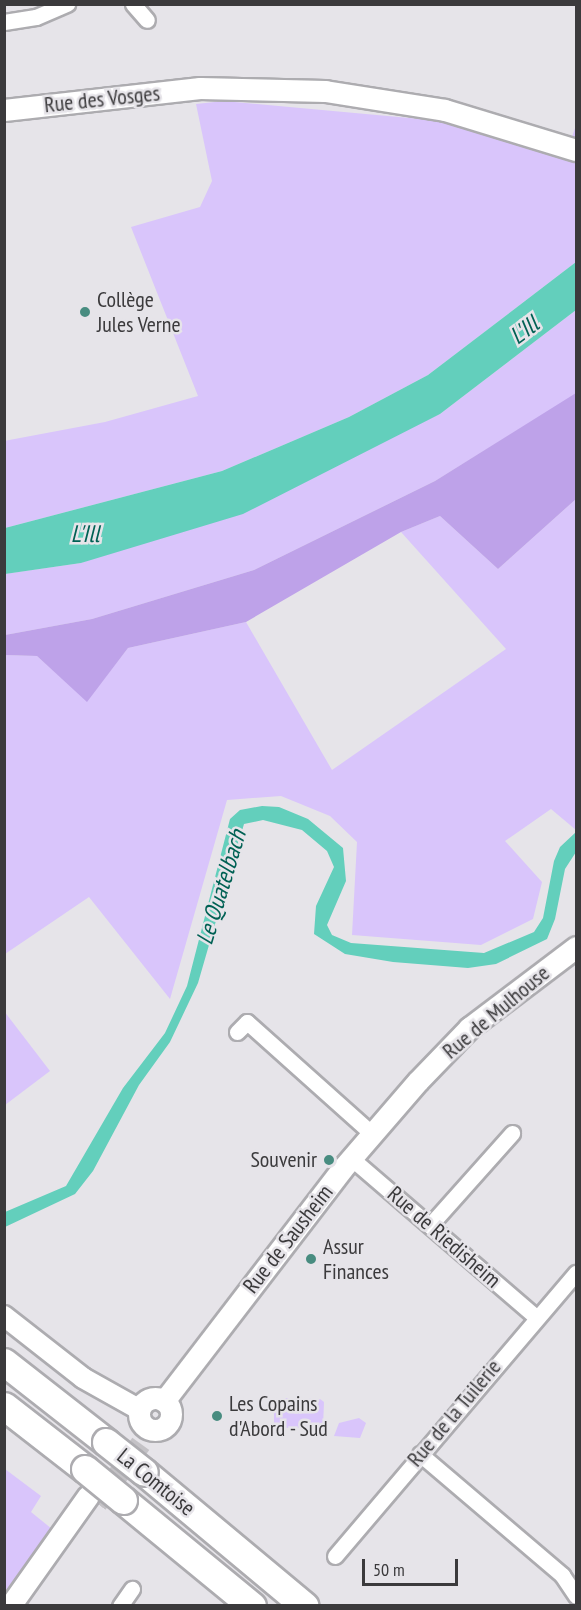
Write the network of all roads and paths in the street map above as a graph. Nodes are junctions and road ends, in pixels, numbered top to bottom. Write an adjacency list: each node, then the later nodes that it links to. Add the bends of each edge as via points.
1 (66, 4): 4 (street, via 36,17)
2 (133, 4): 3 (street)
3 (147, 20)
4 (4, 22)
5 (4, 110): 6 (main road, Rue des Vosges, via 200,88 269,88 383,99 445,110)
6 (576, 150)
7 (576, 947): 9 (main road, Rue de Mulhouse, via 469,1028)
8 (237, 1032): 10 (street, via 247,1022)
9 (418, 1081): 10 (main road, Rue de Sausheim)
10 (371, 1133): 12 (main road, Rue de Sausheim)
11 (512, 1133): 13 (street)
12 (351, 1158): 13 (street, Rue de Riedisheim); 19 (main road, Rue de Sausheim, via 164,1401 170,1407 170,1420 160,1429)
13 (431, 1224): 16 (street, Rue de Riedisheim)
14 (576, 1273): 16 (street, Rue de la Tuilerie)
15 (4, 1316): 19 (street, via 83,1378)
16 (536, 1317): 20 (street, Rue de la Tuilerie)
17 (4, 1362): 19 (highway, La Comtoise)
18 (4, 1406): 21 (highway, La Comtoise)
19 (135, 1430): 29 (highway, La Comtoise, bridge, via 144,1472)
20 (420, 1454): 22 (street, Rue de la Tuilerie); 24 (street, via 562,1575)
21 (98, 1492): 25 (main road); 26 (main road); 28 (highway, La Comtoise)
22 (335, 1556)
23 (132, 1589): 27 (street)
24 (573, 1597)
25 (10, 1605)
26 (26, 1605)
27 (120, 1605)
28 (252, 1605)
29 (304, 1605)

